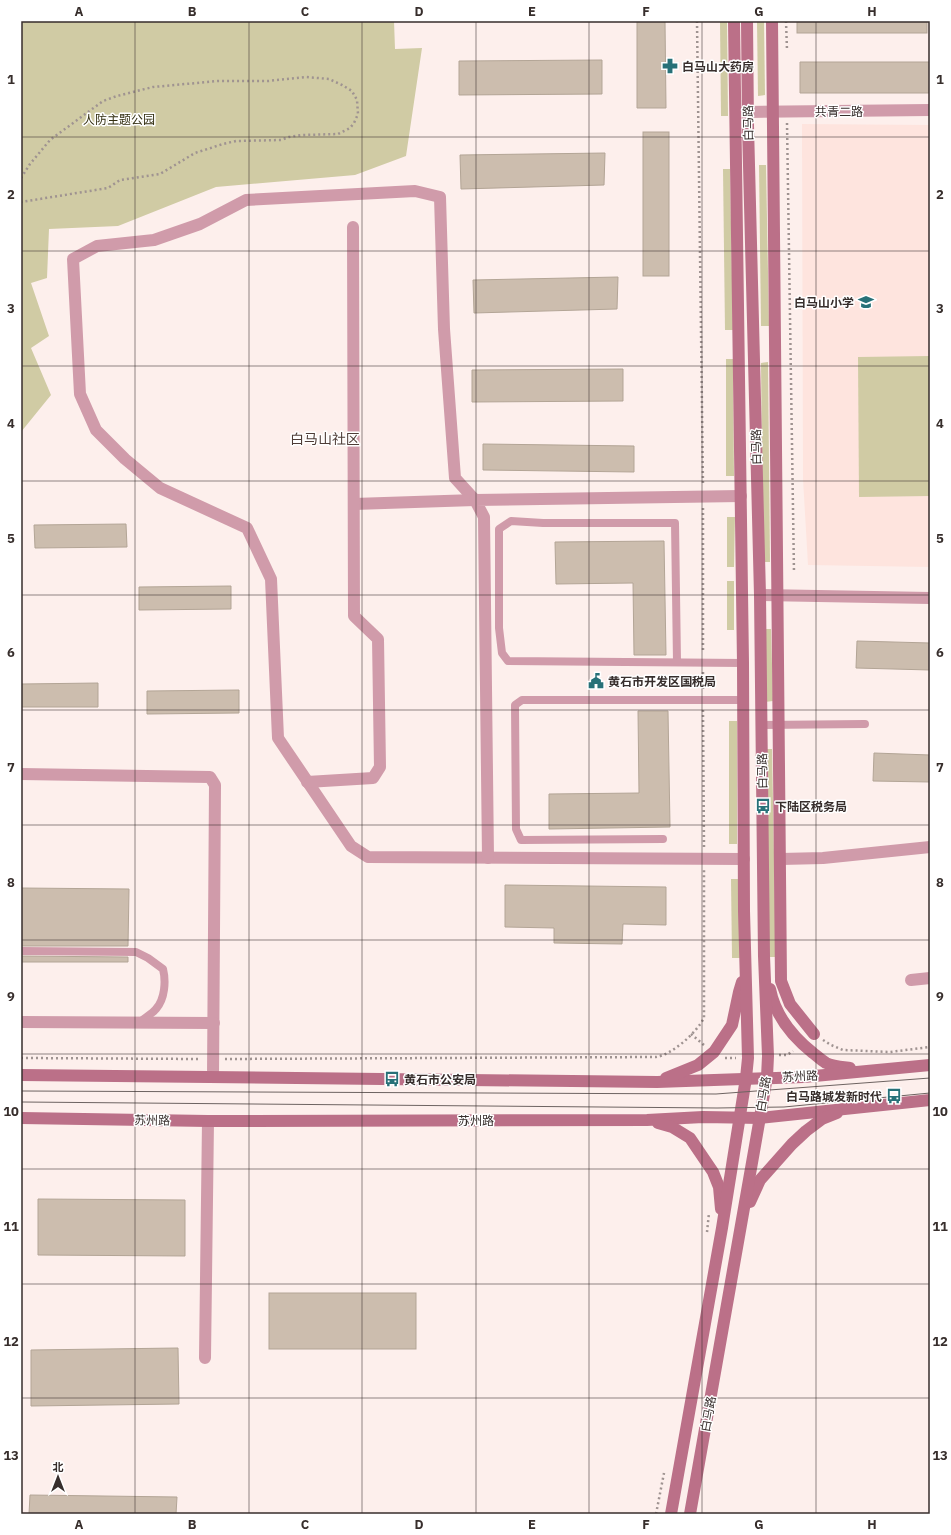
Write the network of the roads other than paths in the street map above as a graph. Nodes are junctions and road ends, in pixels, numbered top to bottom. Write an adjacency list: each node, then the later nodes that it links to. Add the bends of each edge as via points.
1 (734, 21): 8 (street, 白马路)
2 (747, 21): 6 (street, 白马路)
3 (772, 21): 5 (street)
4 (930, 110): 5 (street, 共青二路)
5 (773, 111): 6 (street, 共青二路); 12 (street)
6 (748, 112): 11 (street, 白马路)
7 (352, 227): 10 (street)
8 (740, 496): 9 (street); 15 (street, 白马路)
9 (475, 500): 10 (street); 21 (street, via 455,478 444,328 440,197 416,191 246,200 200,224 154,240 97,246 73,259 80,394 96,430 125,459 160,488 247,528 271,579 278,738); 24 (street, via 484,517)
10 (354, 504): 21 (street, via 354,616 378,639 380,766 373,778)
11 (760, 594): 12 (street); 17 (street, 白马路)
12 (778, 595): 13 (street); 18 (street)
13 (930, 598)
14 (677, 662): 14 (lane, via 508,661 502,653 499,628 499,529 511,521 675,522); 15 (lane)
15 (743, 663): 16 (street, 白马路)
16 (743, 700): 22 (lane, via 522,700 515,705 516,829 521,840); 25 (street, 白马路)
17 (762, 724): 18 (lane); 28 (street, 白马路)
18 (779, 724): 19 (lane); 26 (street)
19 (865, 724)
20 (21, 774): 34 (street, via 210,777 215,785)
21 (308, 782): 24 (street, via 351,846 368,857)
22 (663, 839)
23 (930, 847): 26 (street, via 823,858)
24 (488, 858): 25 (street)
25 (744, 859): 29 (street, 白马路)
26 (781, 859): 35 (street, via 781,981 790,1004)
27 (21, 951): 33 (lane, via 136,952 148,958 163,969 166,980 157,1008)
28 (764, 956): 37 (street, via 772,998 790,1031 826,1063); 40 (street, 白马路)
29 (746, 973): 41 (street, 白马路); 42 (street, via 732,1025 714,1052 698,1065)
30 (930, 978): 31 (street)
31 (911, 980)
32 (21, 1022): 33 (street)
33 (139, 1023): 34 (street)
34 (214, 1023): 39 (street)
35 (814, 1034)
36 (930, 1065): 37 (street, 苏州路)
37 (861, 1071): 40 (street, 苏州路, via 804,1077)
38 (21, 1075): 39 (street, 苏州路)
39 (213, 1077): 42 (street, 苏州路)
40 (767, 1077): 41 (street, 苏州路); 47 (street, 白马路)
41 (746, 1078): 42 (street, 苏州路); 46 (street, 白马路)
42 (658, 1082)
43 (930, 1100): 44 (street, 苏州路)
44 (851, 1108): 47 (street, 苏州路); 51 (street, via 822,1119 792,1144 760,1180 748,1205)
45 (21, 1118): 49 (street, 苏州路)
46 (740, 1118): 47 (street, 苏州路); 48 (street, 苏州路); 50 (street, 白马路)
47 (760, 1118): 51 (street, 白马路)
48 (647, 1120): 49 (street, 苏州路); 50 (street, via 672,1127 690,1138 713,1172 719,1188)
49 (208, 1121): 52 (street)
50 (722, 1228): 53 (street, 白马路)
51 (740, 1231): 54 (street, 白马路)
52 (205, 1358)
53 (671, 1514)
54 (690, 1514)

